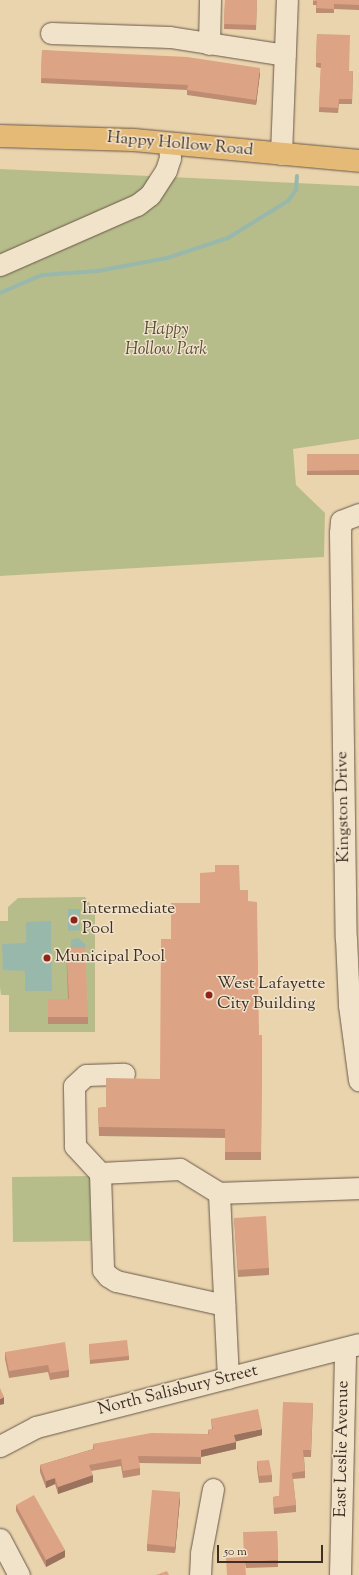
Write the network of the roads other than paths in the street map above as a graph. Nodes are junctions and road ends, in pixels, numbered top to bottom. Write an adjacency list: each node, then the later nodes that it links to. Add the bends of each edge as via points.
1 (210, 0): 4 (street)
2 (287, 0): 5 (street)
3 (51, 33): 4 (street, via 170,37)
4 (208, 44): 5 (street)
5 (285, 55): 8 (street)
6 (0, 136): 7 (main road, Happy Hollow Road)
7 (169, 143): 8 (main road, Happy Hollow Road); 10 (street, via 170,158 166,170 150,195 137,205)
8 (282, 154): 9 (main road, Happy Hollow Road)
9 (359, 162)
10 (0, 265)
11 (359, 514): 12 (street, Kingston Drive, via 341,521 340,533)
12 (350, 631): 14 (street, Kingston Drive, via 346,938 349,1005)
13 (124, 1074): 15 (street, via 86,1075 74,1086 75,1146)
14 (359, 1080)
15 (100, 1172): 17 (street, via 180,1169); 18 (street, via 103,1270 108,1276 116,1281)
16 (359, 1188): 17 (street)
17 (219, 1193): 18 (street)
18 (224, 1305): 20 (street)
19 (352, 1346): 20 (street, North Salisbury Street); 26 (street, East Leslie Avenue)
20 (228, 1378): 21 (street, North Salisbury Street, via 36,1427)
21 (0, 1446)
22 (213, 1489): 25 (street, via 201,1552)
23 (0, 1539): 24 (street)
24 (19, 1575)
25 (200, 1575)
26 (340, 1575)

